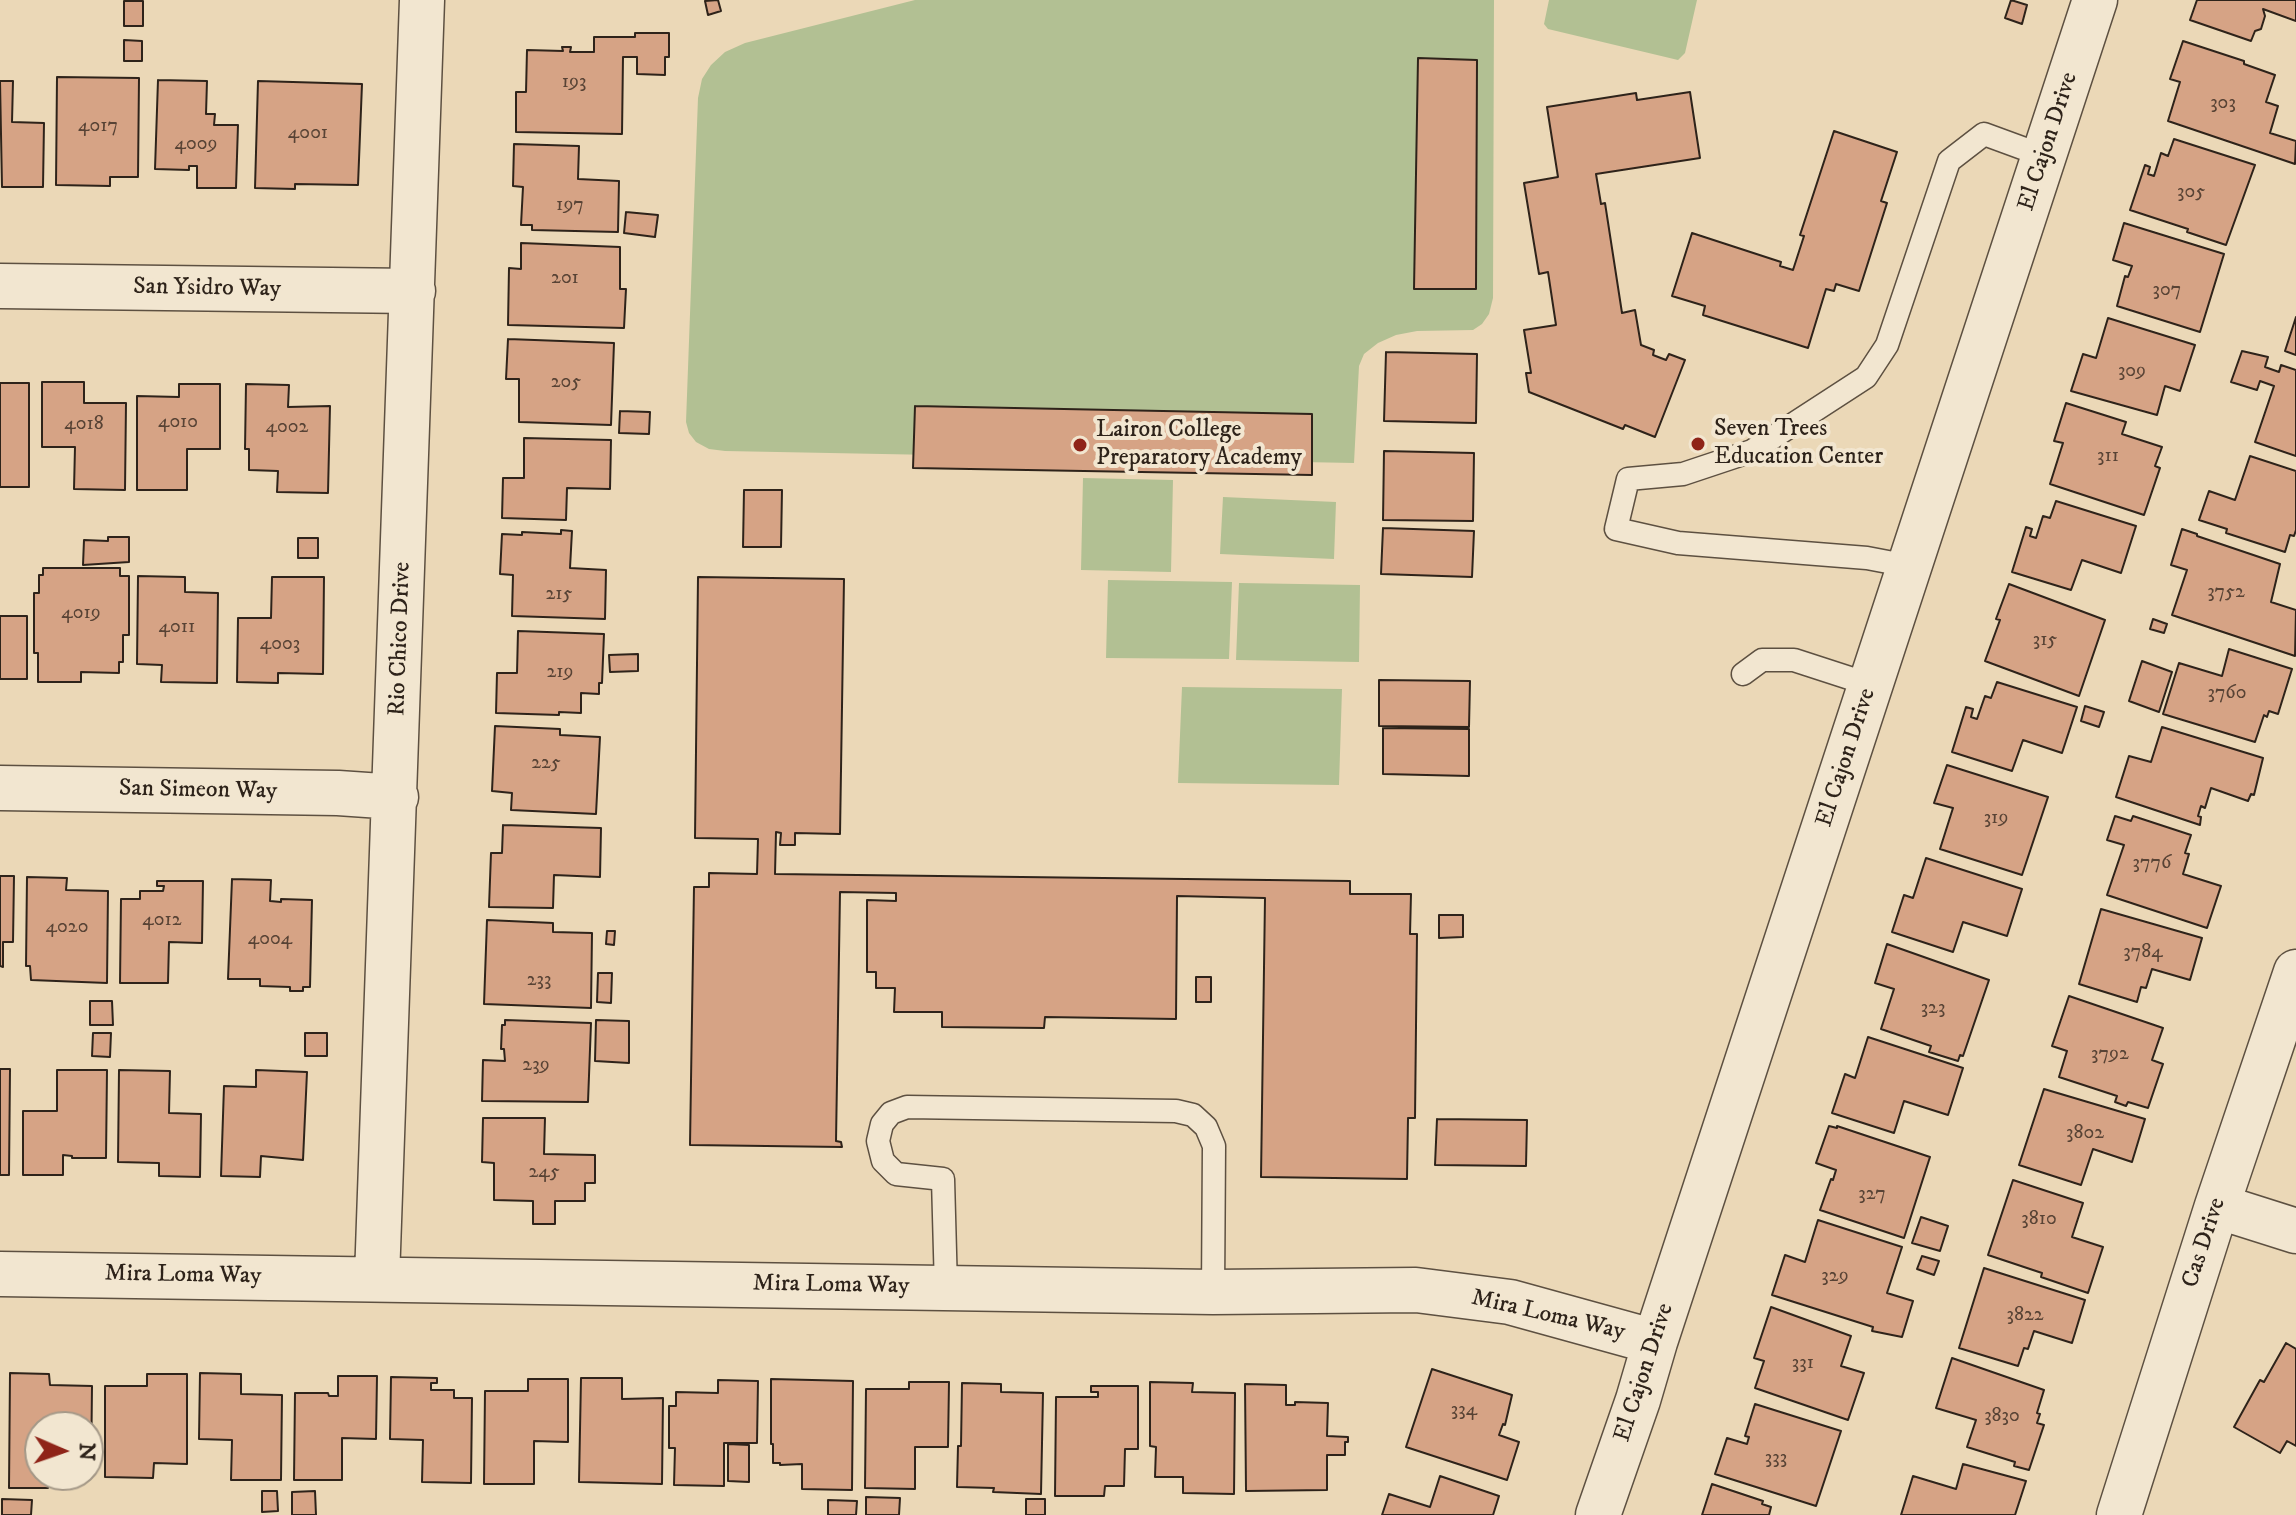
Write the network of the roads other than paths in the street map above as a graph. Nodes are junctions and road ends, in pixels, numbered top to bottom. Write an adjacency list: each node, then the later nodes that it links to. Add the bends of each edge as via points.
1 (422, 0): 5 (street, Rio Chico Drive)
2 (2095, 0): 3 (street, El Cajon Drive)
3 (2044, 156): 6 (street, El Cajon Drive); 6 (lane, via 1984,134 1949,161 1887,345 1866,377 1752,451 1683,474 1628,479 1616,529 1678,543)
4 (0, 286): 5 (street, San Ysidro Way)
5 (413, 291): 10 (street, Rio Chico Drive)
6 (1909, 566): 8 (street, El Cajon Drive)
7 (1743, 674): 8 (lane, via 1762,660 1794,660)
8 (1871, 685): 18 (street, El Cajon Drive)
9 (0, 788): 10 (street, San Simeon Way)
10 (396, 797): 15 (street, Rio Chico Drive)
11 (2296, 972): 12 (street, Cas Drive)
12 (2217, 1206): 13 (street); 20 (street, Cas Drive)
13 (2296, 1231)
14 (0, 1274): 15 (street, Mira Loma Way)
15 (377, 1278): 16 (street, Mira Loma Way)
16 (946, 1289): 17 (street, Mira Loma Way); 17 (lane, via 943,1179 896,1174 883,1161 878,1141 891,1113 907,1107 1193,1115 1206,1127 1214,1146)
17 (1213, 1292): 18 (street, Mira Loma Way, via 1416,1290 1510,1302)
18 (1655, 1342): 19 (street, El Cajon Drive)
19 (1598, 1515)
20 (2119, 1515)

